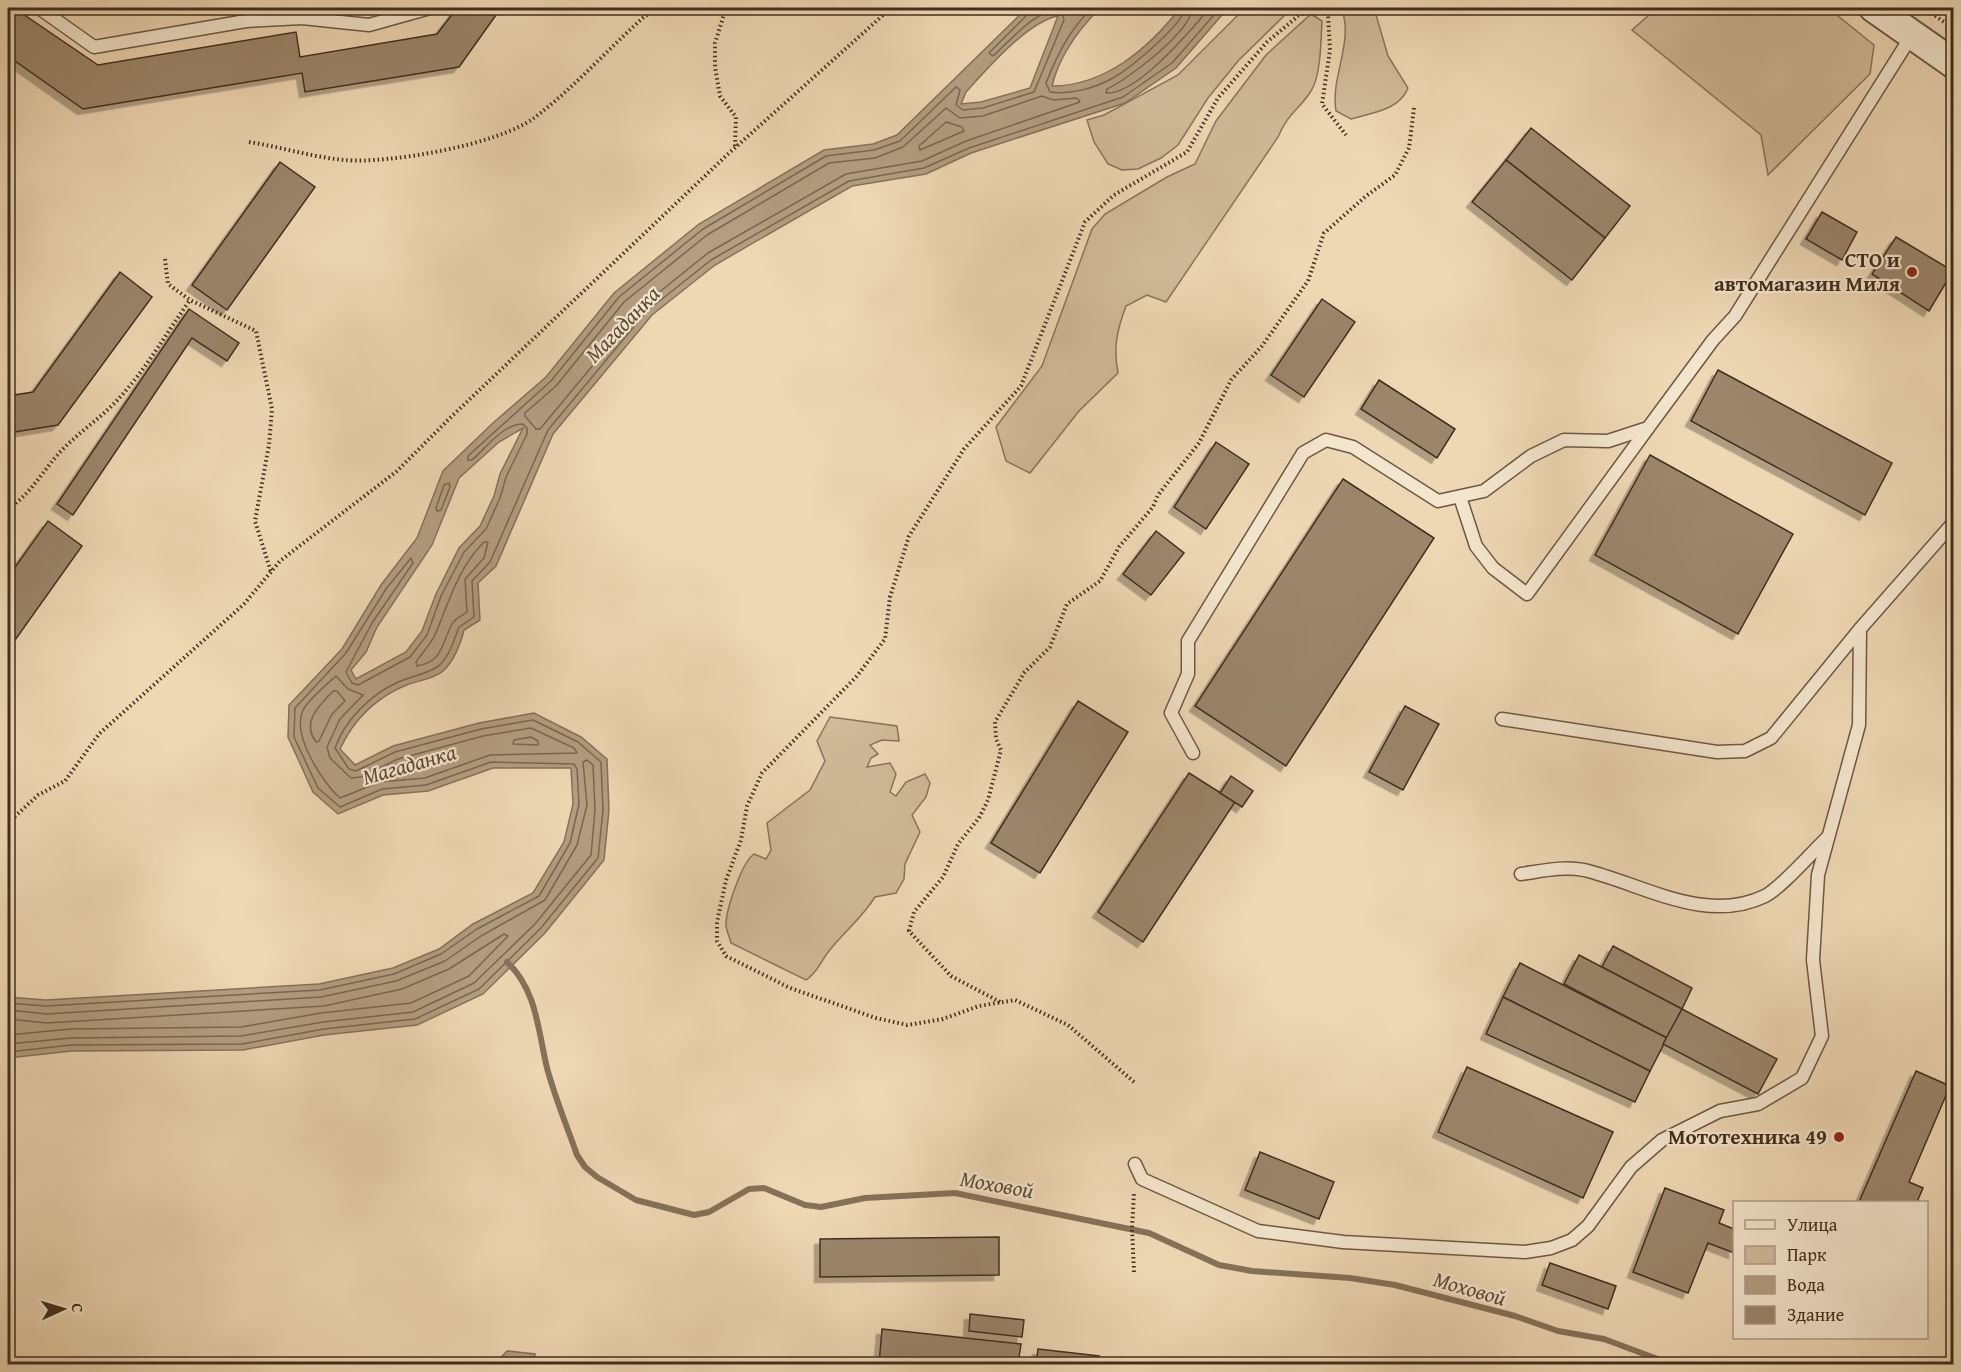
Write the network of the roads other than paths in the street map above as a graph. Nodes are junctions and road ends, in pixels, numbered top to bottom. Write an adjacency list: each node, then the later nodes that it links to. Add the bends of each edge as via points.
1 (39, 8): 2 (lane, via 94,47 246,21 302,18 369,25)
2 (430, 8)
3 (1874, 8): 4 (street)
4 (1912, 36): 5 (street); 6 (lane, via 1735,316)
5 (1953, 64)
6 (1648, 428): 7 (lane, via 1608,441 1564,440 1531,456 1484,491); 7 (lane, via 1527,594 1493,568 1476,546)
7 (1460, 497): 11 (lane, via 1438,501 1353,447 1326,440 1303,453 1188,641 1188,674 1171,713)
8 (1953, 522): 9 (lane)
9 (1860, 629): 10 (lane, via 1771,738 1745,751 1717,752); 12 (lane, via 1859,725)
10 (1502, 719)
11 (1193, 753)
12 (1829, 836): 13 (lane, via 1767,895 1735,907 1691,904 1583,870 1559,868); 14 (lane, via 1818,875 1813,960 1822,1036 1802,1078 1758,1104 1720,1111 1662,1140 1631,1167 1588,1226 1572,1240 1526,1252 1343,1242 1258,1231 1142,1179)
13 (1521, 874)
14 (1135, 1164)

